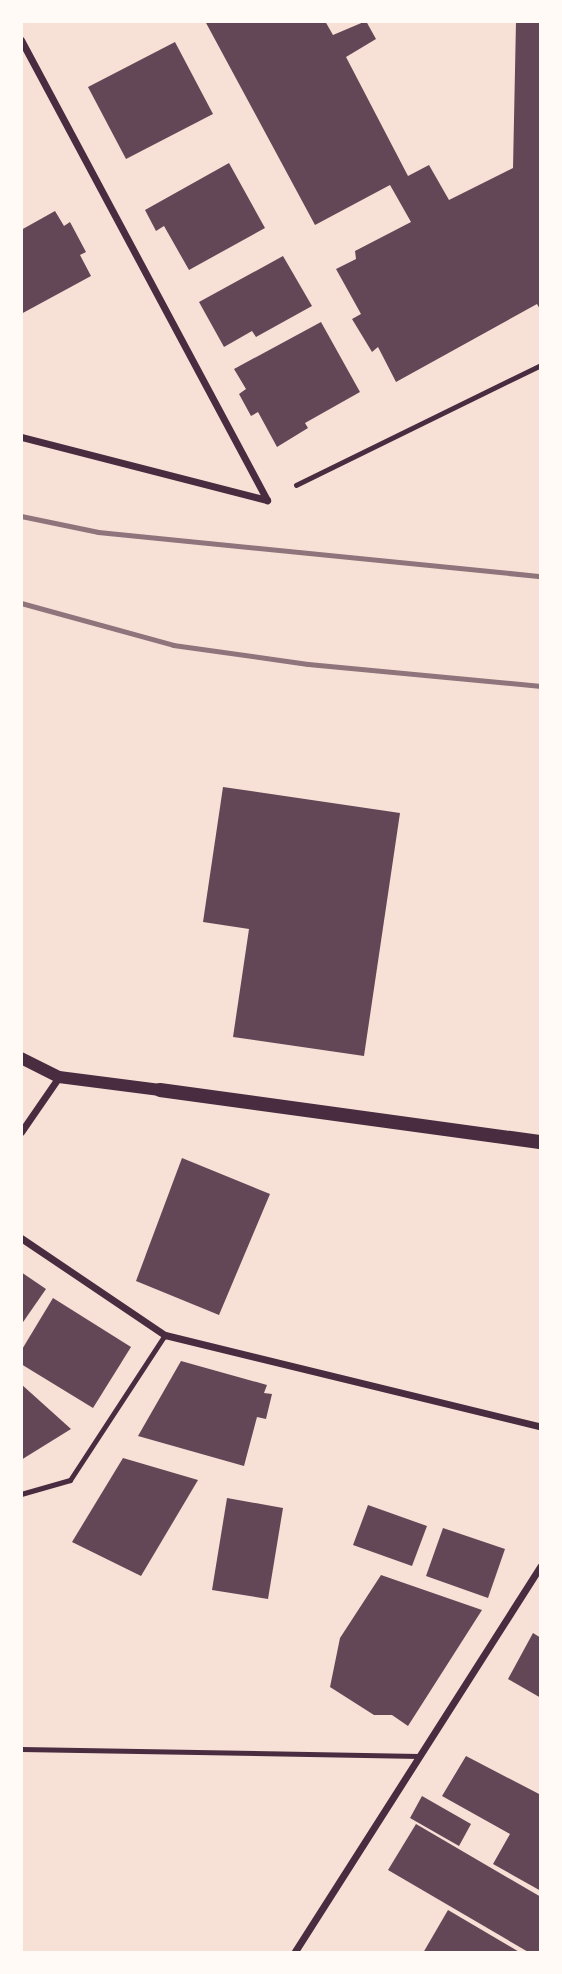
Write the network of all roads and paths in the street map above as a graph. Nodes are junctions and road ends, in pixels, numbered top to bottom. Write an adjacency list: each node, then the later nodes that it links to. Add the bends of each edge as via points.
1 (21, 40): 4 (street)
2 (541, 365): 4 (path)
3 (21, 437): 4 (street)
4 (267, 500)
5 (21, 1058): 6 (street)
6 (59, 1077): 7 (street); 8 (street)
7 (160, 1090): 9 (main road)
8 (21, 1132)
9 (541, 1142)
10 (21, 1238): 11 (street)
11 (165, 1335): 12 (street); 13 (lane, via 70,1480)
12 (541, 1427)
13 (21, 1494)
14 (541, 1566): 16 (street)
15 (21, 1749): 16 (lane)
16 (419, 1756): 17 (street)
17 (294, 1953)

